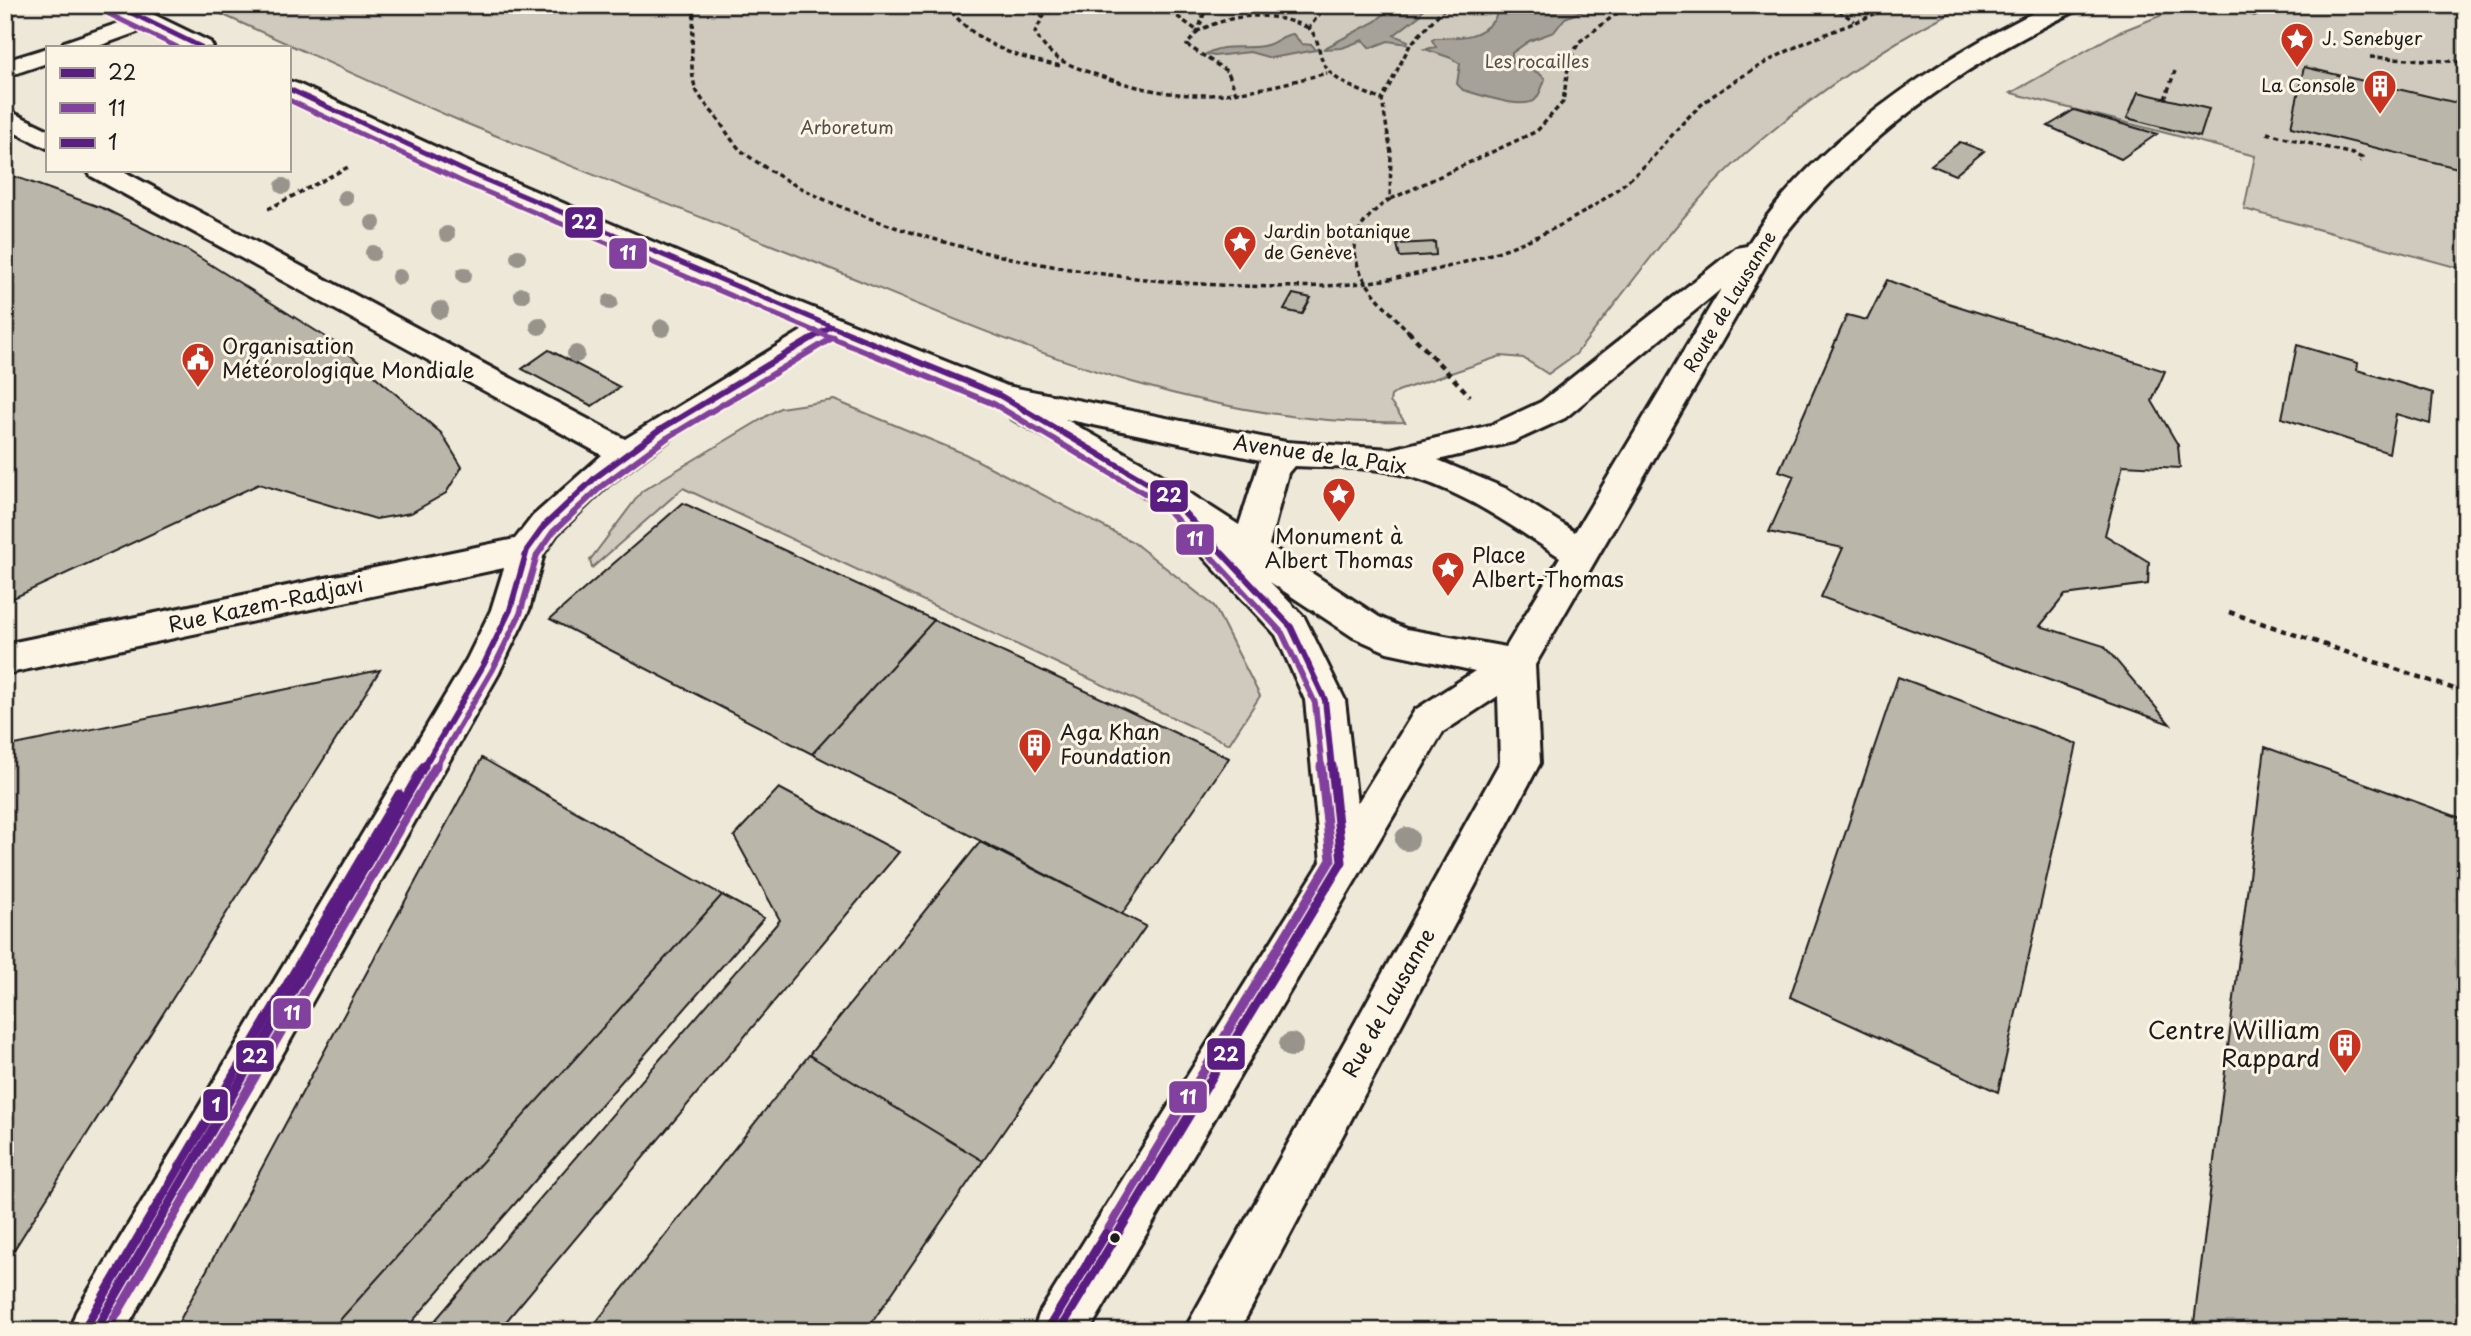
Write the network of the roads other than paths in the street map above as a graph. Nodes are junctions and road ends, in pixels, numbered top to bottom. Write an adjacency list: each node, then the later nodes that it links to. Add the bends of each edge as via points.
1 (114, 5): 3 (main road)
2 (2070, 5): 12 (main road, Route de Lausanne, via 1977,51 1907,99 1831,162)
3 (145, 21): 4 (main road); 5 (main road)
4 (77, 46)
5 (199, 46)
6 (46, 55): 7 (main road)
7 (5, 69)
8 (290, 89): 13 (main road, Avenue de la Paix, via 467,172)
9 (5, 117): 10 (main road)
10 (46, 139)
11 (105, 172): 15 (main road)
12 (1767, 237): 17 (main road, via 1553,410 1501,434); 21 (main road, Route de Lausanne)
13 (829, 328): 14 (main road, Avenue de la Paix); 15 (main road)
14 (999, 395): 16 (main road, Avenue de la Paix); 18 (main road, Avenue de la Paix)
15 (626, 454): 20 (main road, via 571,498)
16 (1286, 454): 17 (main road, Avenue de la Paix); 19 (main road, via 1272,469)
17 (1389, 460): 21 (main road, Avenue de la Paix, via 1434,471 1495,498)
18 (1168, 495): 19 (main road, Avenue de la Paix); 24 (main road, via 1291,628 1325,700)
19 (1250, 549): 23 (main road, Avenue de la Paix, via 1379,633 1401,642)
20 (527, 550): 22 (main road, Rue Kazem-Radjavi); 25 (main road, via 510,610 484,664)
21 (1582, 554): 23 (main road)
22 (5, 659)
23 (1516, 664): 24 (main road, via 1429,721); 27 (main road, Rue de Lausanne, via 1520,763)
24 (1342, 862): 26 (main road)
25 (95, 1331)
26 (1059, 1331)
27 (1210, 1331)

